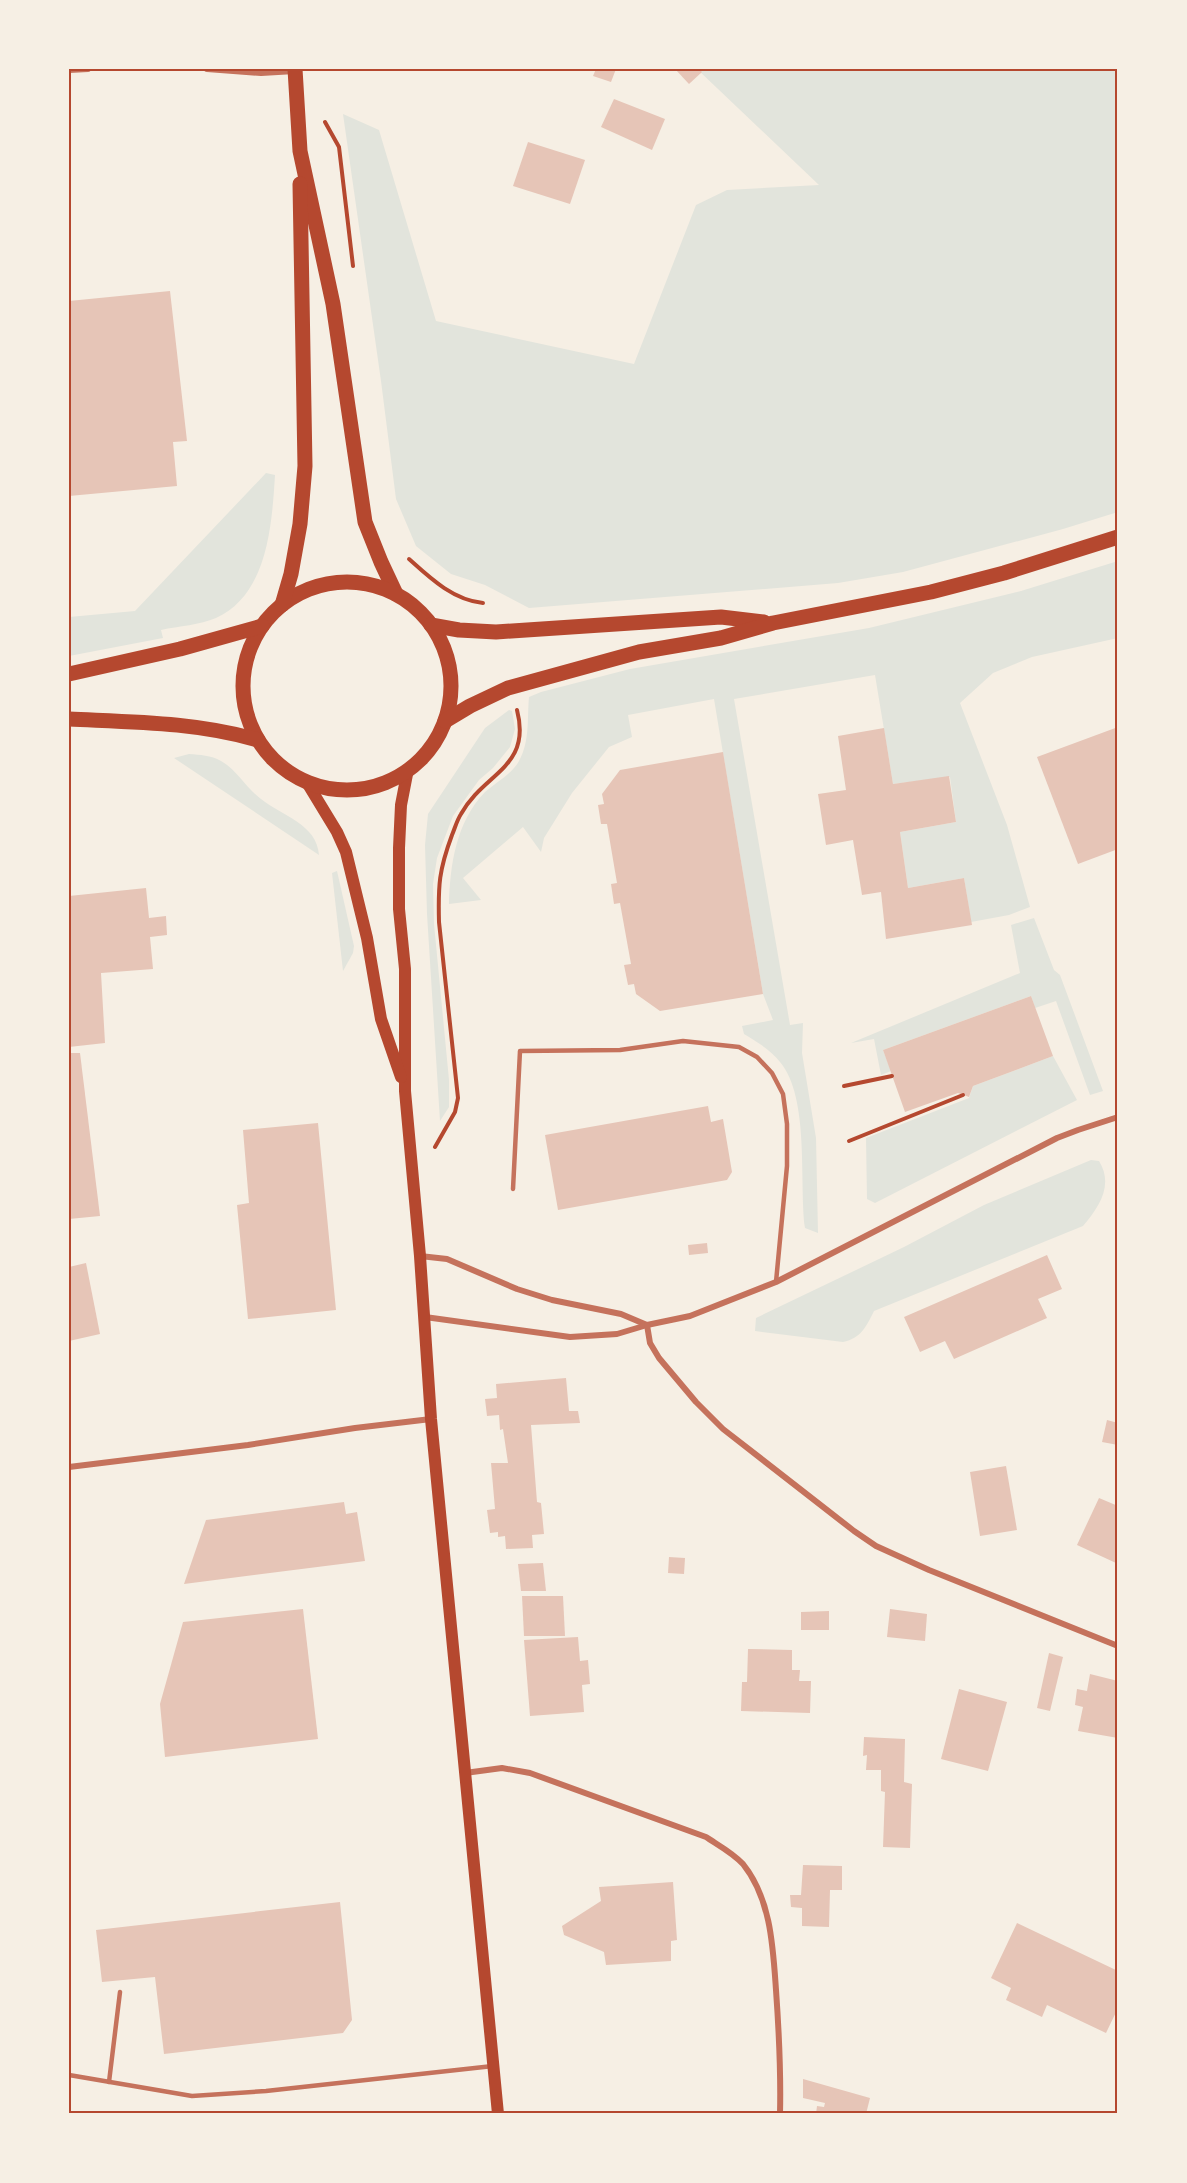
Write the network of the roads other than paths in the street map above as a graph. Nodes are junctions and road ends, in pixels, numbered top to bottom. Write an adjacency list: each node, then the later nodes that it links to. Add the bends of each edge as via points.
1 (88, 69): 3 (street)
2 (207, 69): 4 (street, via 261,73)
3 (69, 70)
4 (295, 70): 5 (main road)
5 (300, 151): 7 (main road, via 333,304 365,522); 8 (main road, via 305,466 300,524)
6 (1118, 537): 9 (main road, via 942,589)
7 (396, 594): 8 (main road, via 368,585 338,583 299,594); 10 (main road)
8 (282, 605): 11 (main road)
9 (773, 623): 10 (main road, via 721,617 496,632); 14 (main road, via 721,638 639,652 508,688)
10 (431, 625): 14 (main road, via 442,642 451,681)
11 (262, 626): 12 (main road); 15 (main road, via 252,644 244,682 245,703)
12 (69, 674)
13 (69, 719): 15 (main road, via 181,724 226,730)
14 (445, 720): 16 (main road, via 431,748)
15 (258, 740): 17 (main road, via 279,764)
16 (408, 769): 17 (main road, via 367,788 336,789); 18 (main road, via 399,848)
17 (306, 781): 18 (main road, via 346,852 381,1019)
18 (405, 1087): 21 (main road)
19 (1118, 1117): 22 (street, via 1057,1138)
20 (513, 1189): 22 (lane, via 520,1051 620,1050 683,1041 739,1047 757,1057 772,1073 783,1094 787,1166)
21 (420, 1256): 23 (main road); 24 (street, via 447,1259 517,1289 621,1314)
22 (776, 1282): 24 (street, via 690,1316)
23 (424, 1317): 24 (street, via 570,1337 617,1334); 25 (main road)
24 (648, 1325): 27 (street, via 650,1342 658,1358 723,1430 854,1531 876,1546 929,1570)
25 (431, 1419): 26 (street); 28 (main road)
26 (69, 1467)
27 (1118, 1646)
28 (465, 1773): 30 (main road); 34 (street, via 502,1768 530,1773 706,1837 742,1864 768,1916 781,2052)
29 (120, 1992): 32 (lane)
30 (493, 2066): 32 (lane, via 192,2096); 33 (main road)
31 (69, 2075): 32 (lane)
32 (109, 2082)
33 (498, 2114)
34 (780, 2114)

